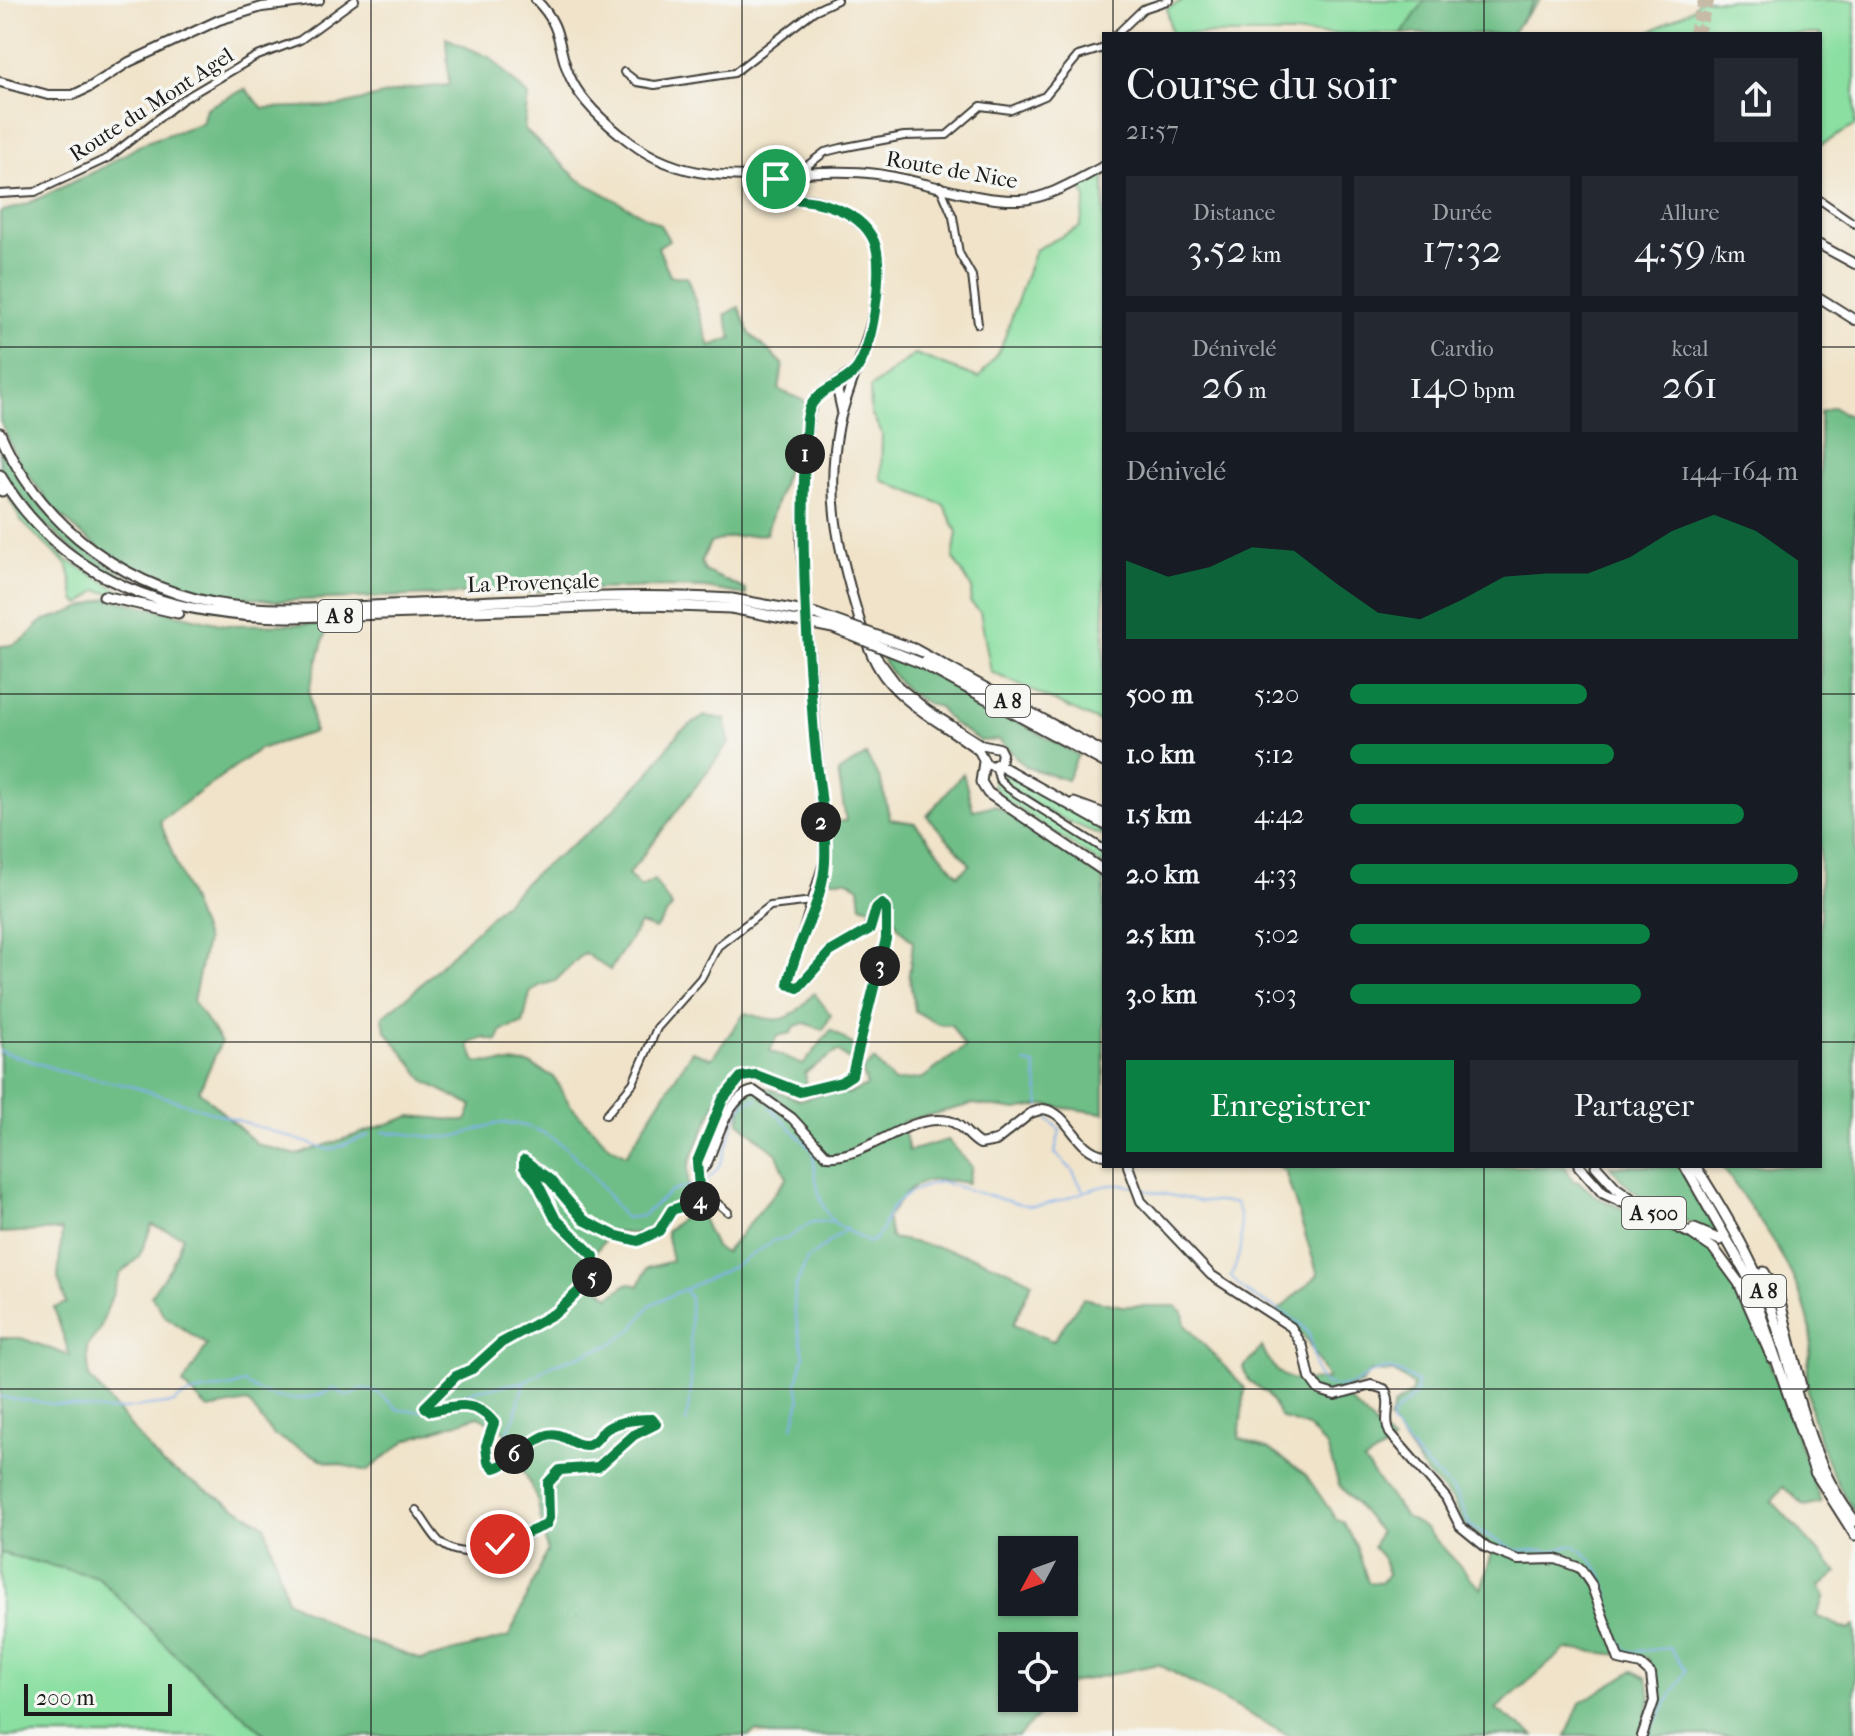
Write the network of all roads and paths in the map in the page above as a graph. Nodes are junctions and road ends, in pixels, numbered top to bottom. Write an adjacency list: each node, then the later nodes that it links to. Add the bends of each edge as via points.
1 (319, 0): 10 (main road, via 219,20 139,56 73,95 48,95)
2 (355, 0): 15 (street, Route du Mont Agel, via 300,40 255,57 182,100 108,158 35,192)
3 (536, 0): 6 (main road)
4 (837, 0): 9 (street, via 814,11 734,73 655,85 637,82)
5 (1170, 0): 7 (street, via 1140,11)
6 (545, 4): 13 (main road, via 579,92 620,134 656,159 704,174)
7 (1119, 32)
8 (1102, 49): 12 (street, via 1078,56 1052,92 1021,107 981,106 947,135 904,136 825,152 808,165)
9 (624, 72)
10 (0, 82)
11 (1102, 167): 14 (main road, Route de Nice, via 1025,200)
12 (808, 174): 13 (main road, Route de Nice); 14 (main road, Route de Nice, via 877,174)
13 (771, 184): 23 (main road, via 786,199 812,199 855,219 873,240 878,263 866,349)
14 (940, 186): 22 (street, via 953,217 959,253 972,276)
15 (0, 194)
16 (1822, 201): 17 (street)
17 (1855, 224)
18 (1822, 246): 19 (main road)
19 (1855, 264)
20 (1822, 299): 21 (main road)
21 (1855, 320)
22 (978, 324)
23 (842, 389): 29 (main road, via 835,534); 38 (main road, via 821,393 809,408 805,446 801,541 825,859)
24 (0, 433): 27 (highway, La Provençale / A 8, via 24,478 74,535 138,578 213,603 284,608 647,596)
25 (0, 475): 28 (highway, La Provençale / A 8, via 45,532 103,576 170,605)
26 (104, 596): 28 (highway, via 201,617)
27 (731, 603): 28 (highway, La Provençale / A 8); 31 (highway, La Provençale / A 8, bridge, via 816,614 914,649); 33 (highway, La Provençale / A 8, bridge, via 833,628 921,663)
28 (244, 618)
29 (871, 650): 30 (main road, via 911,698); 32 (main road, via 879,670 901,696)
30 (988, 746): 32 (main road); 32 (main road, via 999,748)
31 (1102, 752)
32 (992, 761): 34 (highway); 35 (highway); 36 (street, via 1004,785); 37 (highway, via 987,777 993,797)
33 (1102, 761)
34 (1102, 813)
35 (1102, 823)
36 (1102, 848)
37 (1102, 870)
38 (813, 901): 39 (street, via 770,906 718,946 701,978 657,1028 633,1083); 46 (main road, via 788,981 793,989 830,952 870,929 878,906 886,909 886,939 855,1070 841,1082 806,1092 756,1075 741,1077 723,1099)
39 (606, 1115)
40 (1102, 1154): 46 (main road, via 1088,1150 1060,1117 1040,1110 991,1143 980,1144 944,1120 837,1156 823,1153 792,1118 760,1092 749,1091 734,1102)
41 (1129, 1168): 56 (main road, via 1141,1201 1211,1275 1291,1327 1319,1390 1335,1395 1371,1385 1384,1389 1390,1400 1390,1433 1446,1498 1460,1526 1487,1548 1518,1560 1556,1559 1580,1568 1619,1660 1641,1665 1651,1674 1654,1701)
42 (1581, 1168): 51 (highway, A 500, via 1603,1193 1692,1234 1720,1255 1739,1283)
43 (1598, 1168): 49 (highway, A 500, via 1635,1202)
44 (1686, 1168): 51 (highway, A 8, via 1747,1275)
45 (1696, 1168): 52 (highway, A 8, via 1756,1271)
46 (697, 1174): 47 (street)
47 (701, 1197): 48 (street); 53 (street, via 697,1204 672,1210 659,1231 638,1241 584,1220 550,1180 524,1160 549,1210 594,1256 591,1279 557,1312 456,1376 425,1407 431,1411 465,1405 487,1413 494,1423 486,1446 494,1468 544,1436 561,1435 591,1445 605,1430 624,1422 652,1419 656,1424 634,1435 598,1467 560,1470 548,1483 546,1525 487,1550 450,1548)
48 (728, 1212)
49 (1720, 1240)
50 (1764, 1272): 52 (highway, via 1783,1311)
51 (1790, 1402): 55 (highway, A 8, via 1825,1493)
52 (1807, 1427): 54 (highway, A 8, via 1828,1480)
53 (416, 1510)
54 (1855, 1521)
55 (1855, 1535)
56 (1642, 1736)

